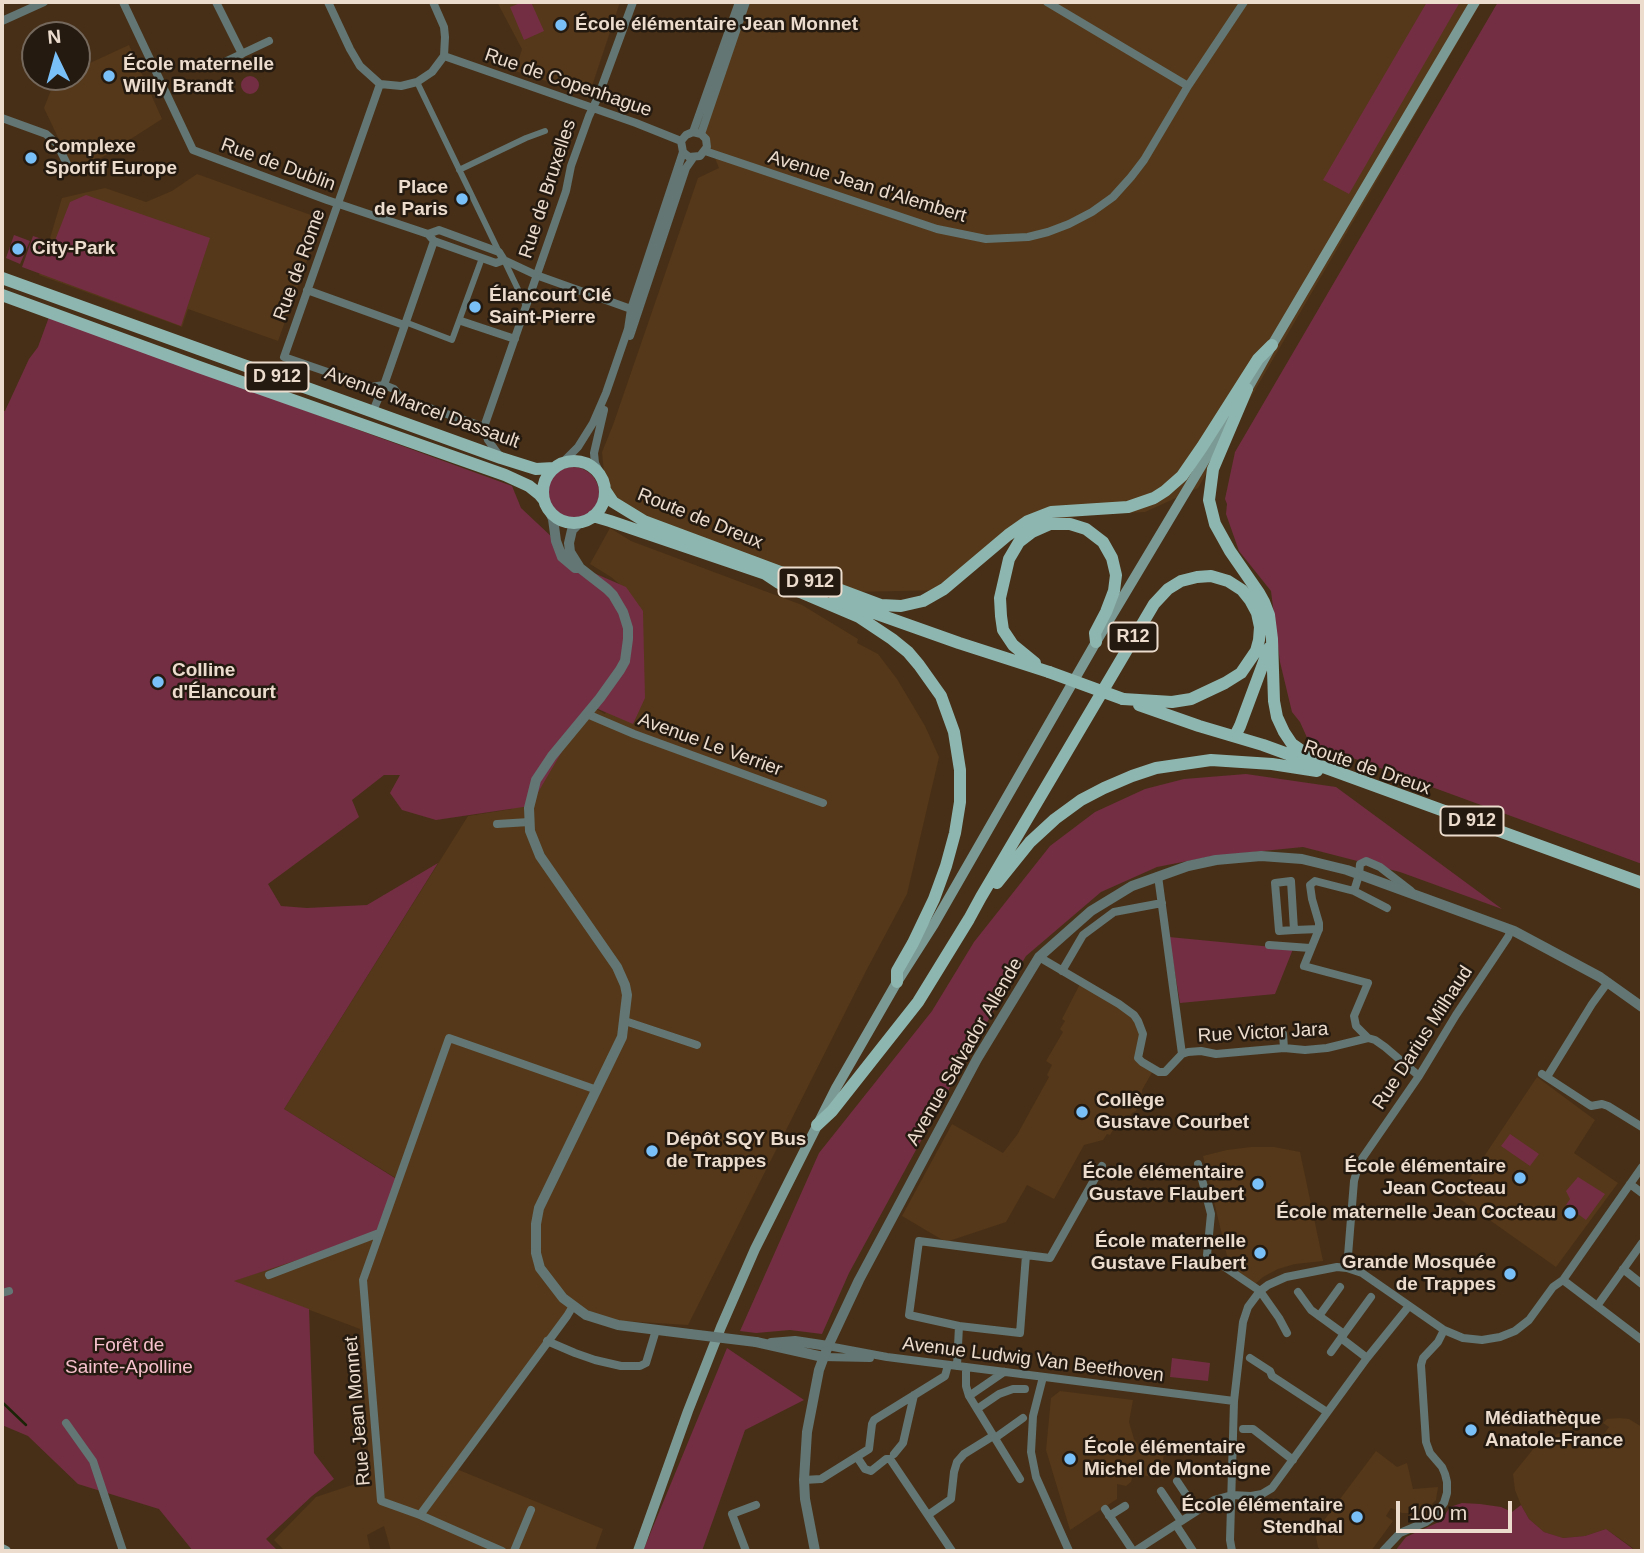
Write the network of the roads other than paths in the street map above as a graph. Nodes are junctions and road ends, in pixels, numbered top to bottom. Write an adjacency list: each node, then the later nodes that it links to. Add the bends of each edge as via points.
1 (44, 2): 12 (street)
2 (124, 2): 30 (street, Rue de Dublin, via 193,150)
3 (216, 2): 14 (street)
4 (328, 2): 18 (street, via 360,66)
5 (433, 2): 15 (street, via 444,27)
6 (632, 2): 20 (street, Rue de Bruxelles)
7 (739, 2): 23 (street)
8 (746, 2): 23 (street)
9 (1047, 2): 19 (street)
10 (1244, 2): 19 (street, Avenue Jean d'Alembert)
11 (1475, 2): 43 (main road, R12)
12 (2, 22)
13 (269, 41): 14 (street)
14 (242, 54): 16 (street)
15 (444, 56): 17 (street); 20 (street, Rue de Copenhague)
16 (218, 65)
17 (417, 82): 18 (street); 29 (street)
18 (380, 84): 30 (street, Rue de Rome)
19 (1188, 86): 25 (street, Avenue Jean d'Alembert, via 1144,160 1112,197 1069,224 1028,237 986,239 937,229)
20 (593, 108): 24 (street, Rue de Copenhague); 34 (street, Rue de Bruxelles)
21 (2, 118): 28 (street, via 46,134)
22 (545, 131): 29 (street)
23 (697, 133): 24 (street); 25 (street, via 706,139)
24 (681, 141): 26 (street)
25 (705, 151): 27 (street)
26 (683, 152): 27 (street); 39 (street)
27 (693, 158): 50 (street, via 601,417 594,453)
28 (67, 164)
29 (459, 170): 32 (street)
30 (339, 204): 31 (street, Rue de Dublin); 36 (street, Rue de Rome)
31 (431, 238): 32 (street, Rue de Dublin, via 439,230); 33 (street, Rue de Dublin); 41 (street)
32 (501, 256): 33 (street, Rue de Dublin, via 496,263); 34 (street, Rue de Dublin); 38 (street)
33 (482, 258): 40 (street)
34 (537, 275): 38 (street, Rue de Bruxelles); 39 (street, Rue de Dublin)
35 (2, 278): 46 (main road, Avenue Marcel Dassault / D 912)
36 (307, 290): 41 (street); 44 (street, Rue de Rome, via 284,357 370,387)
37 (2, 295): 52 (main road, Avenue Marcel Dassault / D 912, via 495,472 529,486)
38 (526, 306): 42 (street, Rue de Bruxelles)
39 (631, 309): 49 (street, via 599,410 578,447)
40 (461, 321): 41 (street, via 453,340); 42 (street)
41 (405, 323): 44 (street)
42 (515, 339): 47 (street, Rue de Bruxelles)
43 (1272, 345): 45 (main road, R12); 57 (main road, R12, via 1258,359 1182,476 1154,498 1128,507 1051,513 1028,521 923,601 881,605)
44 (384, 385): 46 (street); 47 (street, via 401,398)
45 (1247, 389): 58 (main road, R12, via 1213,469 1209,500 1215,524 1264,602); 59 (main road, R12)
46 (373, 411): 48 (main road, Avenue Marcel Dassault / D 912)
47 (484, 427): 48 (street)
48 (501, 458): 49 (main road, Avenue Marcel Dassault / D 912, via 536,469)
49 (558, 465): 50 (main road, via 584,462); 52 (main road, via 545,480)
50 (601, 475): 51 (main road)
51 (605, 490): 53 (main road, via 603,505); 57 (main road, Route de Dreux / D 912, via 613,502 644,521)
52 (547, 505): 54 (main road, via 561,520); 55 (street, via 562,556)
53 (593, 516): 54 (main road); 56 (main road, Route de Dreux / D 912)
54 (580, 522): 55 (street, via 569,542)
55 (580, 568): 63 (street, via 620,604 628,628 625,661)
56 (764, 573): 60 (main road, Route de Dreux / D 912); 87 (main road, R12, via 859,617 900,646 941,696 954,732 960,770 955,833 934,898 897,971)
57 (821, 587): 60 (main road, Route de Dreux / D 912)
58 (1272, 639): 65 (main road); 68 (main road, R12, via 1274,701 1284,732 1304,753)
59 (1096, 642): 61 (main road, R12, via 1095,633 1114,591 1116,575 1103,542 1070,524 1049,524 1032,532 1009,559 1000,598 1001,617 1013,645); 87 (main road, R12)
60 (1023, 663): 61 (main road, Route de Dreux / D 912)
61 (1043, 670): 62 (main road, Route de Dreux / D 912, bridge)
62 (1123, 699): 64 (main road, Route de Dreux / D 912); 79 (main road, R12, via 1191,699 1241,673 1256,651 1260,627 1242,590 1228,581 1204,576 1181,581 1154,604)
63 (587, 714): 69 (street, Avenue Le Verrier); 70 (street, via 536,780)
64 (1199, 726): 65 (main road, Route de Dreux / D 912); 66 (main road, Route de Dreux / D 912)
65 (1235, 736): 66 (main road); 68 (main road, Route de Dreux / D 912)
66 (1221, 737): 67 (main road, Route de Dreux / D 912)
67 (1317, 771): 74 (main road, Route de Dreux / D 912); 79 (main road, R12, via 1211,760 1156,768 1104,788 1055,819 1030,842)
68 (1344, 774): 74 (main road, Route de Dreux / D 912)
69 (823, 803)
70 (529, 822): 71 (street); 90 (street, via 540,856 617,967 627,995)
71 (497, 824)
72 (1359, 875): 73 (street, Avenue Salvador Allende, via 1302,859 1261,856 1216,860); 75 (street); 76 (street, Avenue Salvador Allende); 76 (street, via 1360,864 1366,861)
73 (1158, 876): 77 (street); 85 (street, Avenue Salvador Allende, via 1091,911)
74 (1642, 885)
75 (1354, 891): 78 (street); 80 (street, via 1315,881 1310,885)
76 (1413, 893): 81 (street, Avenue Salvador Allende)
77 (1161, 903): 86 (street, via 1114,912 1083,935); 97 (street)
78 (1387, 908)
79 (969, 919): 100 (main road, R12, via 918,1002)
80 (1319, 929): 82 (street); 84 (street)
81 (1511, 929): 88 (street, Avenue Salvador Allende); 98 (street, Rue Darius Milhaud)
82 (1294, 930): 82 (street, via 1279,931 1275,883 1291,881)
83 (1269, 945): 84 (street)
84 (1310, 948): 92 (street, via 1304,967 1368,983 1354,1016 1356,1026)
85 (1040, 957): 86 (street, Rue Victor Jara); 131 (street, Avenue Salvador Allende, via 977,1059 864,1269)
86 (1062, 971): 97 (street, Rue Victor Jara, via 1134,1015 1143,1034 1138,1054 1142,1062 1165,1072)
87 (897, 982): 100 (main road, R12)
88 (1608, 982): 89 (street, Avenue Salvador Allende); 101 (street, via 1544,1076 1591,1106 1608,1106)
89 (1642, 1007)
90 (625, 1021): 94 (street); 99 (street)
91 (1283, 1034): 95 (street)
92 (1368, 1038): 95 (street, Rue Victor Jara, via 1327,1048); 98 (street)
93 (1193, 1042): 96 (street)
94 (697, 1045)
95 (1284, 1048): 96 (street, Rue Victor Jara)
96 (1194, 1052): 97 (street, Rue Victor Jara)
97 (1182, 1054)
98 (1419, 1076): 110 (street, Rue Darius Milhaud, via 1359,1163)
99 (597, 1090): 107 (street, via 449,1038); 119 (street, via 542,1200 536,1224 540,1268)
100 (817, 1125): 170 (main road, R12, via 721,1327)
101 (1642, 1127)
102 (1198, 1164): 116 (street, via 1211,1214 1207,1255)
103 (1102, 1166): 109 (street, via 1050,1258)
104 (1642, 1167): 105 (street)
105 (1630, 1184): 106 (street); 113 (street)
106 (1642, 1193)
107 (379, 1233): 112 (street); 163 (street, Rue Jean Monnet, via 363,1280 381,1501)
108 (1642, 1243): 111 (street)
109 (1027, 1255): 123 (street, via 1020,1333); 123 (street, via 919,1241 909,1315)
110 (1347, 1268): 116 (street, via 1286,1277); 120 (street, via 1362,1273)
111 (1623, 1269): 114 (street); 121 (street)
112 (269, 1275)
113 (1563, 1280): 121 (street); 125 (street, via 1529,1320 1500,1338 1462,1338)
114 (1642, 1283)
115 (1340, 1287): 122 (street)
116 (1260, 1291): 126 (street); 144 (street, via 1243,1322)
117 (1298, 1292): 122 (street)
118 (1371, 1297): 127 (street)
119 (573, 1306): 124 (street, via 602,1321); 129 (street)
120 (1409, 1306): 125 (street); 136 (street)
121 (1597, 1306): 128 (street)
122 (1319, 1316): 127 (street)
123 (959, 1326): 137 (street)
124 (656, 1330): 129 (street, via 646,1363 640,1366 595,1360); 130 (street, bridge)
125 (1444, 1330): 177 (street, via 1421,1365 1426,1442 1445,1474 1447,1493 1433,1517 1400,1533)
126 (1287, 1333)
127 (1343, 1336): 132 (street); 136 (street)
128 (1642, 1340)
129 (547, 1341): 163 (street)
130 (758, 1343): 131 (street, via 795,1341); 133 (street)
131 (828, 1346): 133 (street, Avenue Salvador Allende); 134 (street, Avenue Ludwig Van Beethoven)
132 (1331, 1352)
133 (824, 1357): 134 (street); 155 (street, Avenue Salvador Allende, via 807,1432)
134 (887, 1357): 137 (street, Avenue Ludwig Van Beethoven)
135 (1250, 1358): 146 (street)
136 (1367, 1358): 146 (street)
137 (952, 1366): 138 (street, Avenue Ludwig Van Beethoven); 142 (street, via 945,1376)
138 (967, 1367): 139 (street, Avenue Ludwig Van Beethoven); 143 (street)
139 (1004, 1372): 140 (street, Avenue Ludwig Van Beethoven); 143 (street)
140 (1043, 1377): 144 (street, Avenue Ludwig Van Beethoven); 174 (street, via 1033,1416 1031,1452 1036,1477)
141 (1024, 1389): 145 (street, via 999,1394)
142 (914, 1395): 151 (street, via 903,1443); 152 (street, via 874,1420 869,1449)
143 (970, 1396): 145 (street)
144 (1234, 1401): 158 (street)
145 (977, 1409): 150 (street)
146 (1327, 1412): 153 (street)
147 (1023, 1418): 150 (street)
148 (66, 1423): 167 (street, via 93,1461)
149 (1243, 1429): 153 (street, via 1253,1429)
150 (994, 1437): 154 (street); 164 (street, via 957,1462 951,1499)
151 (894, 1454)
152 (857, 1457): 155 (street, via 821,1479); 164 (street, via 871,1471 890,1459)
153 (1293, 1460): 158 (street, via 1262,1494)
154 (1020, 1479)
155 (804, 1480): 172 (street, Avenue Salvador Allende)
156 (1177, 1481): 162 (street)
157 (1161, 1491): 165 (street)
158 (1232, 1495): 162 (street); 176 (street)
159 (756, 1505): 171 (street, via 732,1514)
160 (1125, 1506): 166 (street, via 1107,1512)
161 (531, 1510): 169 (street)
162 (1196, 1511): 165 (street)
163 (419, 1515): 168 (street, Rue Jean Monnet)
164 (928, 1515): 173 (street)
165 (1178, 1523): 166 (street); 175 (street)
166 (1131, 1550)
167 (122, 1551)
168 (502, 1551)
169 (514, 1551)
170 (638, 1551)
171 (746, 1551)
172 (815, 1551)
173 (952, 1551)
174 (1069, 1551)
175 (1193, 1551)
176 (1233, 1551)
177 (1384, 1551)

